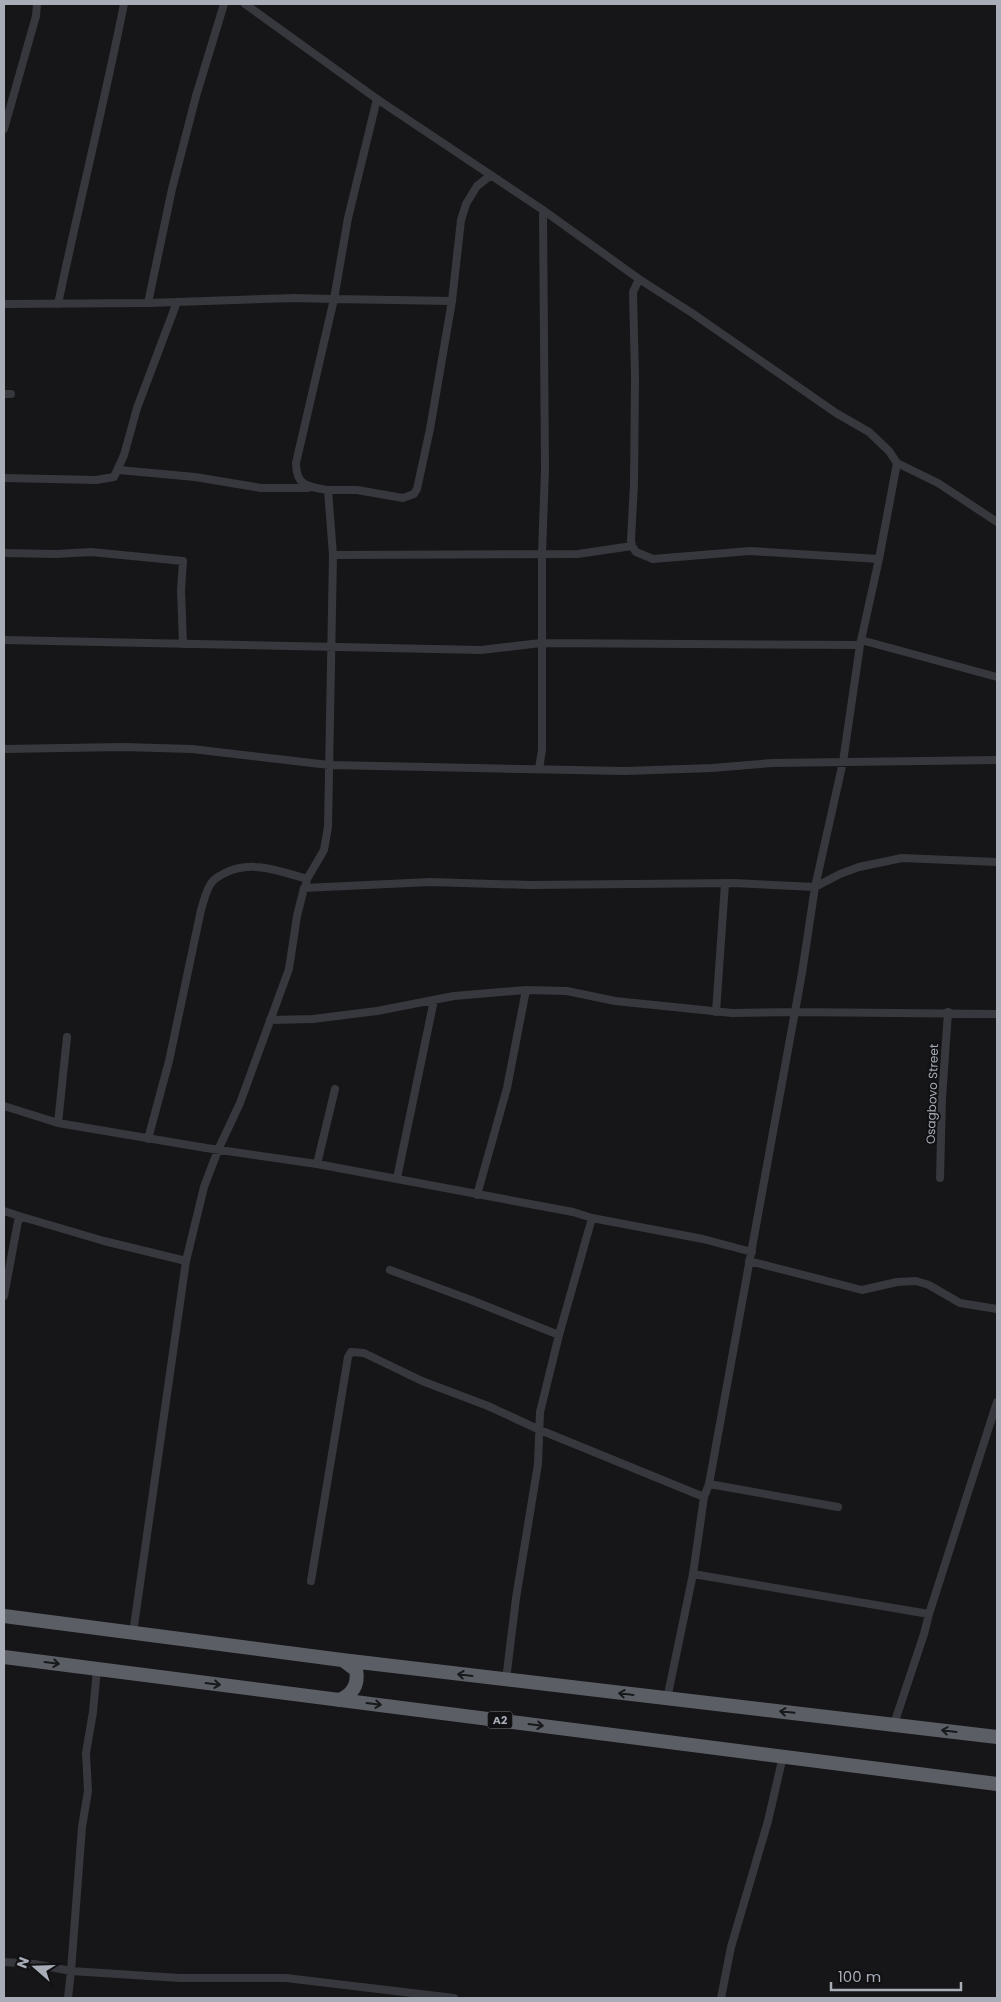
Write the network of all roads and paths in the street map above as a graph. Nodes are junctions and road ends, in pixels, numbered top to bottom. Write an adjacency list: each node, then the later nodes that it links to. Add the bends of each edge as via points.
1 (37, 4): 6 (street)
2 (124, 4): 15 (street)
3 (224, 4): 13 (street, via 172,189)
4 (245, 4): 5 (street)
5 (377, 99): 7 (street); 10 (street, via 348,218)
6 (4, 129)
7 (491, 175): 8 (street); 11 (street, via 477,186 461,220)
8 (543, 210): 9 (street); 24 (street, via 545,470)
9 (639, 279): 16 (street, via 869,432 889,451); 22 (street, via 633,292)
10 (334, 299): 11 (street); 12 (street); 19 (street, via 296,463 300,482)
11 (452, 301): 20 (street, via 430,429 414,494 404,498 357,490)
12 (177, 302): 13 (street); 17 (street, via 137,408)
13 (148, 303): 15 (street)
14 (4, 304): 15 (street)
15 (58, 304)
16 (896, 463): 21 (street, via 938,483); 26 (street)
17 (118, 470): 18 (street, via 114,477 105,480); 19 (street, via 195,477 261,488)
18 (4, 478)
19 (313, 487): 20 (street)
20 (328, 490): 25 (street)
21 (997, 522)
22 (632, 546): 24 (street, via 578,554); 26 (street, via 636,552 653,559 750,551)
23 (4, 553): 30 (street, via 91,552 183,561)
24 (542, 554): 25 (street); 29 (street)
25 (333, 555): 31 (street)
26 (879, 559): 28 (street)
27 (4, 640): 30 (street)
28 (861, 642): 29 (street); 32 (street); 35 (street)
29 (541, 643): 31 (street, via 481,650); 37 (street, via 542,750)
30 (184, 644): 31 (street)
31 (332, 647): 36 (street)
32 (997, 677)
33 (4, 750): 36 (street, via 192,749)
34 (997, 760): 35 (street)
35 (843, 762): 37 (street, via 624,771); 41 (street)
36 (329, 765): 37 (street); 39 (street, via 328,827 324,850)
37 (539, 769)
38 (997, 862): 41 (street, via 902,858 859,867)
39 (307, 879): 42 (street); 54 (street, via 246,866 213,880 201,910 169,1061)
40 (725, 884): 41 (street); 42 (street, via 530,886 430,882); 45 (street)
41 (815, 887): 46 (street)
42 (304, 888): 49 (street, via 289,970)
43 (526, 990): 44 (street); 45 (street, via 567,990 615,1001); 59 (street, via 514,1059)
44 (434, 1000): 49 (street, via 313,1019); 57 (street)
45 (716, 1012): 46 (street)
46 (794, 1012): 47 (street); 63 (street)
47 (948, 1012): 48 (street); 58 (street, Osagbovo Street)
48 (997, 1014)
49 (270, 1020): 55 (street, via 240,1103)
50 (67, 1037): 53 (street)
51 (335, 1089): 56 (street)
52 (4, 1106): 53 (street)
53 (58, 1123): 54 (street)
54 (148, 1139): 55 (street)
55 (218, 1150): 56 (street); 64 (street, via 198,1208)
56 (317, 1164): 57 (street)
57 (397, 1178): 59 (street)
58 (940, 1178)
59 (477, 1195): 62 (street)
60 (4, 1211): 61 (street)
61 (19, 1216): 64 (street); 67 (street)
62 (592, 1218): 63 (street, via 703,1239); 69 (street)
63 (752, 1252): 65 (street)
64 (186, 1261): 79 (street)
65 (749, 1262): 68 (street, via 862,1290 897,1282 929,1284 960,1303); 72 (street)
66 (390, 1270): 69 (street)
67 (4, 1296)
68 (997, 1309)
69 (559, 1335): 71 (street, via 540,1412)
70 (997, 1402): 77 (street)
71 (540, 1430): 73 (street); 76 (street, via 364,1353 351,1352); 83 (street, via 538,1464)
72 (709, 1484): 73 (street); 74 (street)
73 (704, 1497): 75 (street)
74 (838, 1507)
75 (693, 1574): 77 (street); 84 (street)
76 (311, 1581)
77 (929, 1614): 86 (street)
78 (4, 1616): 79 (highway)
79 (133, 1633): 81 (highway)
80 (4, 1657): 82 (highway, A2, one-way to 82)
81 (342, 1660): 83 (highway, one-way to 81); 85 (highway, via 356,1670 357,1683 348,1697)
82 (97, 1669): 85 (highway, A2, one-way to 85); 91 (street, via 86,1753 88,1791 82,1827)
83 (506, 1680): 84 (highway, one-way to 83)
84 (667, 1698): 86 (highway, one-way to 84)
85 (339, 1700): 88 (highway, A2, one-way to 88)
86 (894, 1724): 87 (highway, one-way to 86)
87 (997, 1736)
88 (783, 1756): 89 (highway, A2); 95 (street, via 768,1821 731,1947)
89 (997, 1784)
90 (4, 1962): 91 (street)
91 (71, 1971): 92 (street, via 180,1978 286,1978); 93 (street)
92 (436, 1997): 94 (street)
93 (68, 1998)
94 (454, 1998)
95 (721, 1998)

